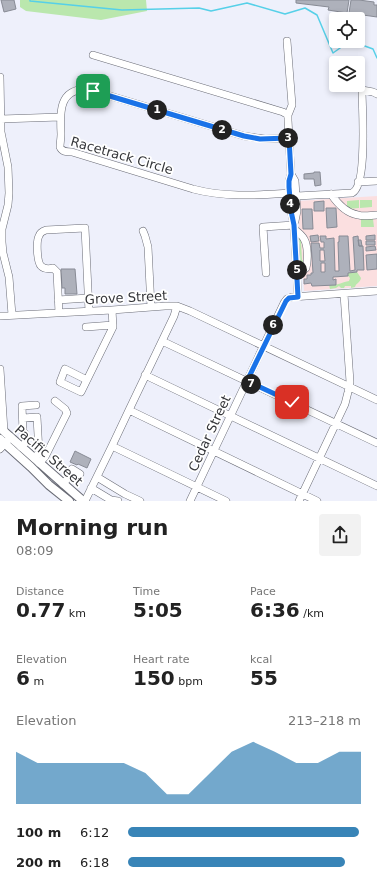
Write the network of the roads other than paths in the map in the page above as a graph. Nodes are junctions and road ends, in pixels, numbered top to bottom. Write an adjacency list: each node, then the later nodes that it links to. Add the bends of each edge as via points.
1 (287, 41): 5 (street, via 292,105)
2 (92, 55): 5 (street)
3 (0, 77): 7 (street)
4 (377, 94): 12 (street, via 362,90 363,155)
5 (288, 115): 8 (street)
6 (60, 117): 7 (street); 8 (street, Racetrack Circle, via 62,105 69,95 87,90 244,136 260,139); 13 (street, Racetrack Circle, via 60,147 64,151 204,192 242,196)
7 (1, 119): 10 (street)
8 (289, 138): 13 (street, via 289,181)
9 (0, 180): 10 (street)
10 (8, 180): 30 (street, via 9,200 2,229 2,242 9,277)
11 (377, 181): 12 (street)
12 (358, 182): 14 (street, Racetrack Circle, via 354,192)
13 (293, 194): 14 (street, Racetrack Circle); 16 (street, via 291,211)
14 (331, 194): 15 (street, via 339,205 350,213 360,216)
15 (377, 215)
16 (294, 227): 18 (street, via 263,227); 19 (street); 19 (street, via 306,242 308,263)
17 (143, 231): 25 (street, via 148,247)
18 (266, 273)
19 (297, 275): 22 (street)
20 (377, 291): 21 (street)
21 (344, 294): 22 (street); 41 (street)
22 (298, 297): 35 (street, Cedar Street, via 286,301)
23 (88, 298): 24 (street); 24 (street, via 85,228 46,230 38,237 38,261 42,268 53,268 57,272); 28 (street)
24 (58, 300): 29 (street)
25 (151, 306): 26 (street, Grove Street); 27 (street, Grove Street)
26 (177, 306): 34 (street); 35 (street, Grove Street)
27 (112, 310): 28 (street, Grove Street); 32 (street)
28 (89, 311): 29 (street, Grove Street)
29 (59, 313): 30 (street, Grove Street)
30 (12, 315): 31 (street, Grove Street)
31 (0, 316)
32 (113, 325): 33 (street); 39 (street)
33 (86, 327)
34 (162, 341): 38 (street); 40 (street)
35 (263, 346): 40 (street, Cedar Street); 41 (street, Grove Street)
36 (0, 369): 37 (street)
37 (0, 372): 49 (street)
38 (145, 375): 45 (street); 46 (street)
39 (87, 380)
40 (247, 381): 46 (street, Cedar Street); 48 (street)
41 (349, 387): 42 (street, Grove Street); 48 (street, via 345,404)
42 (377, 400)
43 (55, 401): 56 (street, via 66,413 45,457)
44 (36, 405): 47 (street, via 22,406)
45 (129, 410): 52 (street); 54 (street)
46 (230, 416): 54 (street, Cedar Street); 55 (street)
47 (22, 418): 53 (street, via 26,442); 56 (street, via 37,417)
48 (336, 423): 51 (street); 55 (street)
49 (2, 430): 50 (main road, Pacific Street)
50 (4, 442): 53 (main road, Pacific Street)
51 (377, 443)
52 (112, 446): 58 (street); 61 (street)
53 (20, 451): 56 (main road, via 32,462); 64 (main road, Pacific Street, via 50,485)
54 (214, 451): 61 (street, Cedar Street); 63 (street)
55 (319, 459): 60 (street); 63 (street)
56 (37, 461): 59 (main road, Pacific Street)
57 (80, 474): 59 (street, via 72,469)
58 (97, 477): 62 (street); 67 (street)
59 (63, 484): 65 (main road, Pacific Street)
60 (377, 486)
61 (197, 487): 68 (street, Cedar Street); 69 (street)
62 (91, 488): 65 (street); 66 (street, via 111,500)
63 (302, 494): 70 (street); 71 (street)
64 (69, 501)
65 (84, 501)
66 (118, 501)
67 (140, 501)
68 (190, 501)
69 (226, 501)
70 (299, 501)
71 (317, 501)

